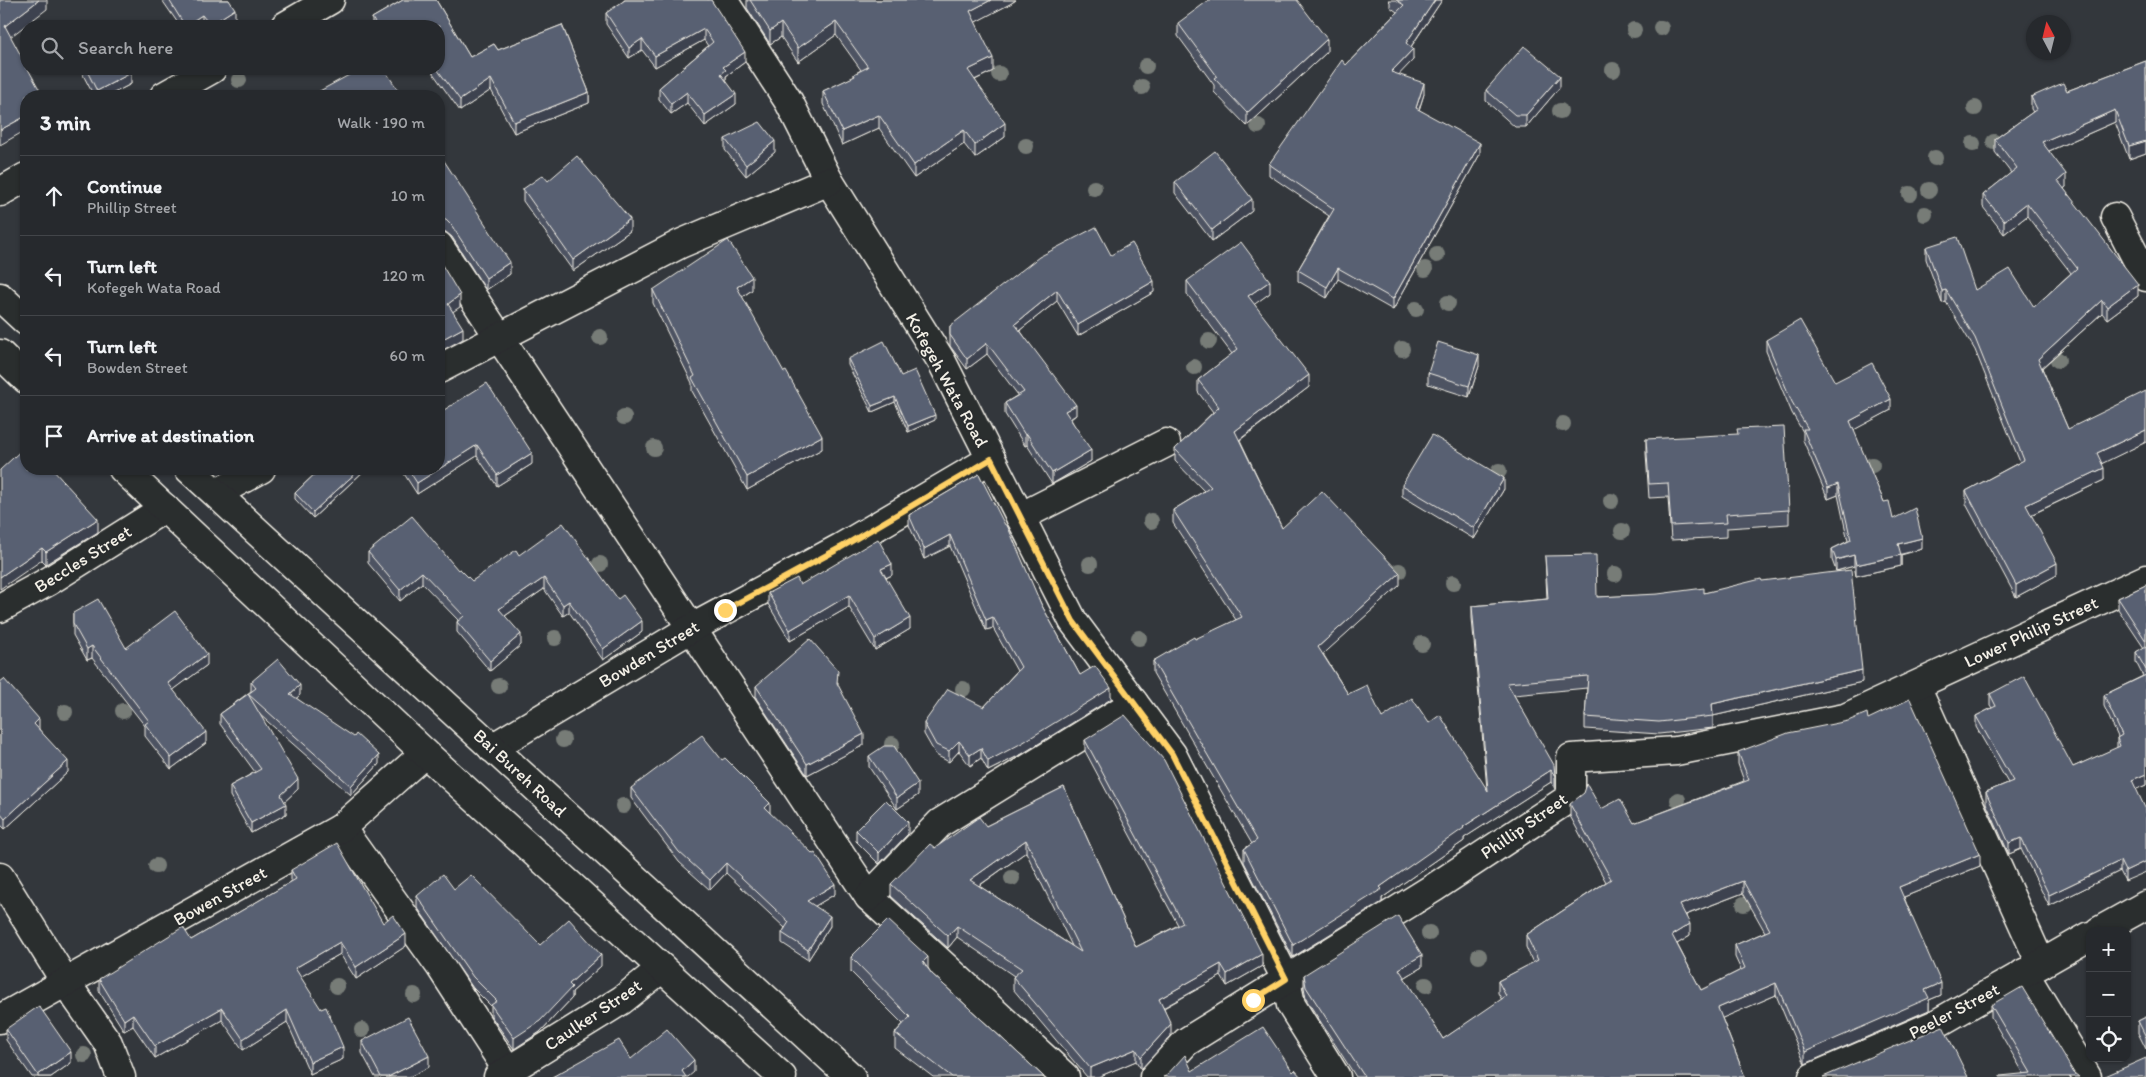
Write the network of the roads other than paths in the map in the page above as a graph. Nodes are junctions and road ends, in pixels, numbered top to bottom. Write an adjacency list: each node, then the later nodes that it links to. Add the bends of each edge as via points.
1 (330, 0): 3 (main road)
2 (723, 0): 7 (main road, Kofegeh Wata Road, via 790,102)
3 (295, 20)
4 (201, 75): 5 (main road)
5 (175, 90)
6 (20, 180): 8 (main road)
7 (829, 181): 14 (main road, via 680,244); 19 (main road, Kofegeh Wata Road, via 942,362)
8 (0, 192)
9 (2115, 217): 11 (main road)
10 (445, 255): 14 (main road)
11 (2146, 277)
12 (0, 297): 13 (main road)
13 (20, 315)
14 (498, 338): 16 (main road); 28 (main road)
15 (0, 354): 17 (main road)
16 (445, 365)
17 (20, 373)
18 (1166, 443): 25 (main road)
19 (991, 459): 25 (main road, Kofegeh Wata Road); 28 (main road, Bowden Street, via 840,548)
20 (129, 475): 24 (main road)
21 (197, 475): 23 (main road, Bai Bureh Road)
22 (249, 475): 23 (main road)
23 (217, 493): 31 (main road, Bai Bureh Road)
24 (165, 508): 27 (main road, Beccles Street); 32 (main road)
25 (1020, 517): 30 (main road, Kofegeh Wata Road, via 1073,621)
26 (2146, 580): 29 (main road, Lower Philip Street)
27 (0, 608)
28 (692, 628): 31 (main road, Bowden Street); 35 (main road)
29 (1916, 686): 40 (main road); 41 (main road, Phillip Street, via 1845,718 1676,751 1571,758 1571,797 1435,887)
30 (1134, 703): 35 (main road, via 940,823); 41 (main road, Kofegeh Wata Road, via 1172,754)
31 (492, 748): 47 (main road, Bai Bureh Road)
32 (425, 753): 33 (main road, Bowen Street); 39 (main road)
33 (341, 828): 42 (main road, Bowen Street); 44 (main road, via 440,966)
34 (0, 877): 42 (main road)
35 (869, 898): 48 (main road)
36 (2146, 905): 37 (main road)
37 (2106, 927)
38 (2086, 938): 40 (main road, Peeler Street)
39 (662, 968): 44 (main road, Caulker Street, via 622,1000); 46 (main road)
40 (2033, 969): 51 (main road, Peeler Street, via 1936,1024); 52 (main road)
41 (1286, 979): 49 (main road, Phillip Street, via 1186,1042); 50 (main road, Kofegeh Wata Road, via 1291,1005)
42 (66, 983): 43 (main road, Bowen Street); 45 (main road, via 108,1044)
43 (0, 1019)
44 (506, 1075)
45 (121, 1077)
46 (782, 1077)
47 (851, 1077)
48 (1065, 1077)
49 (1154, 1077)
50 (1336, 1077)
51 (1814, 1077)
52 (2086, 1077)

